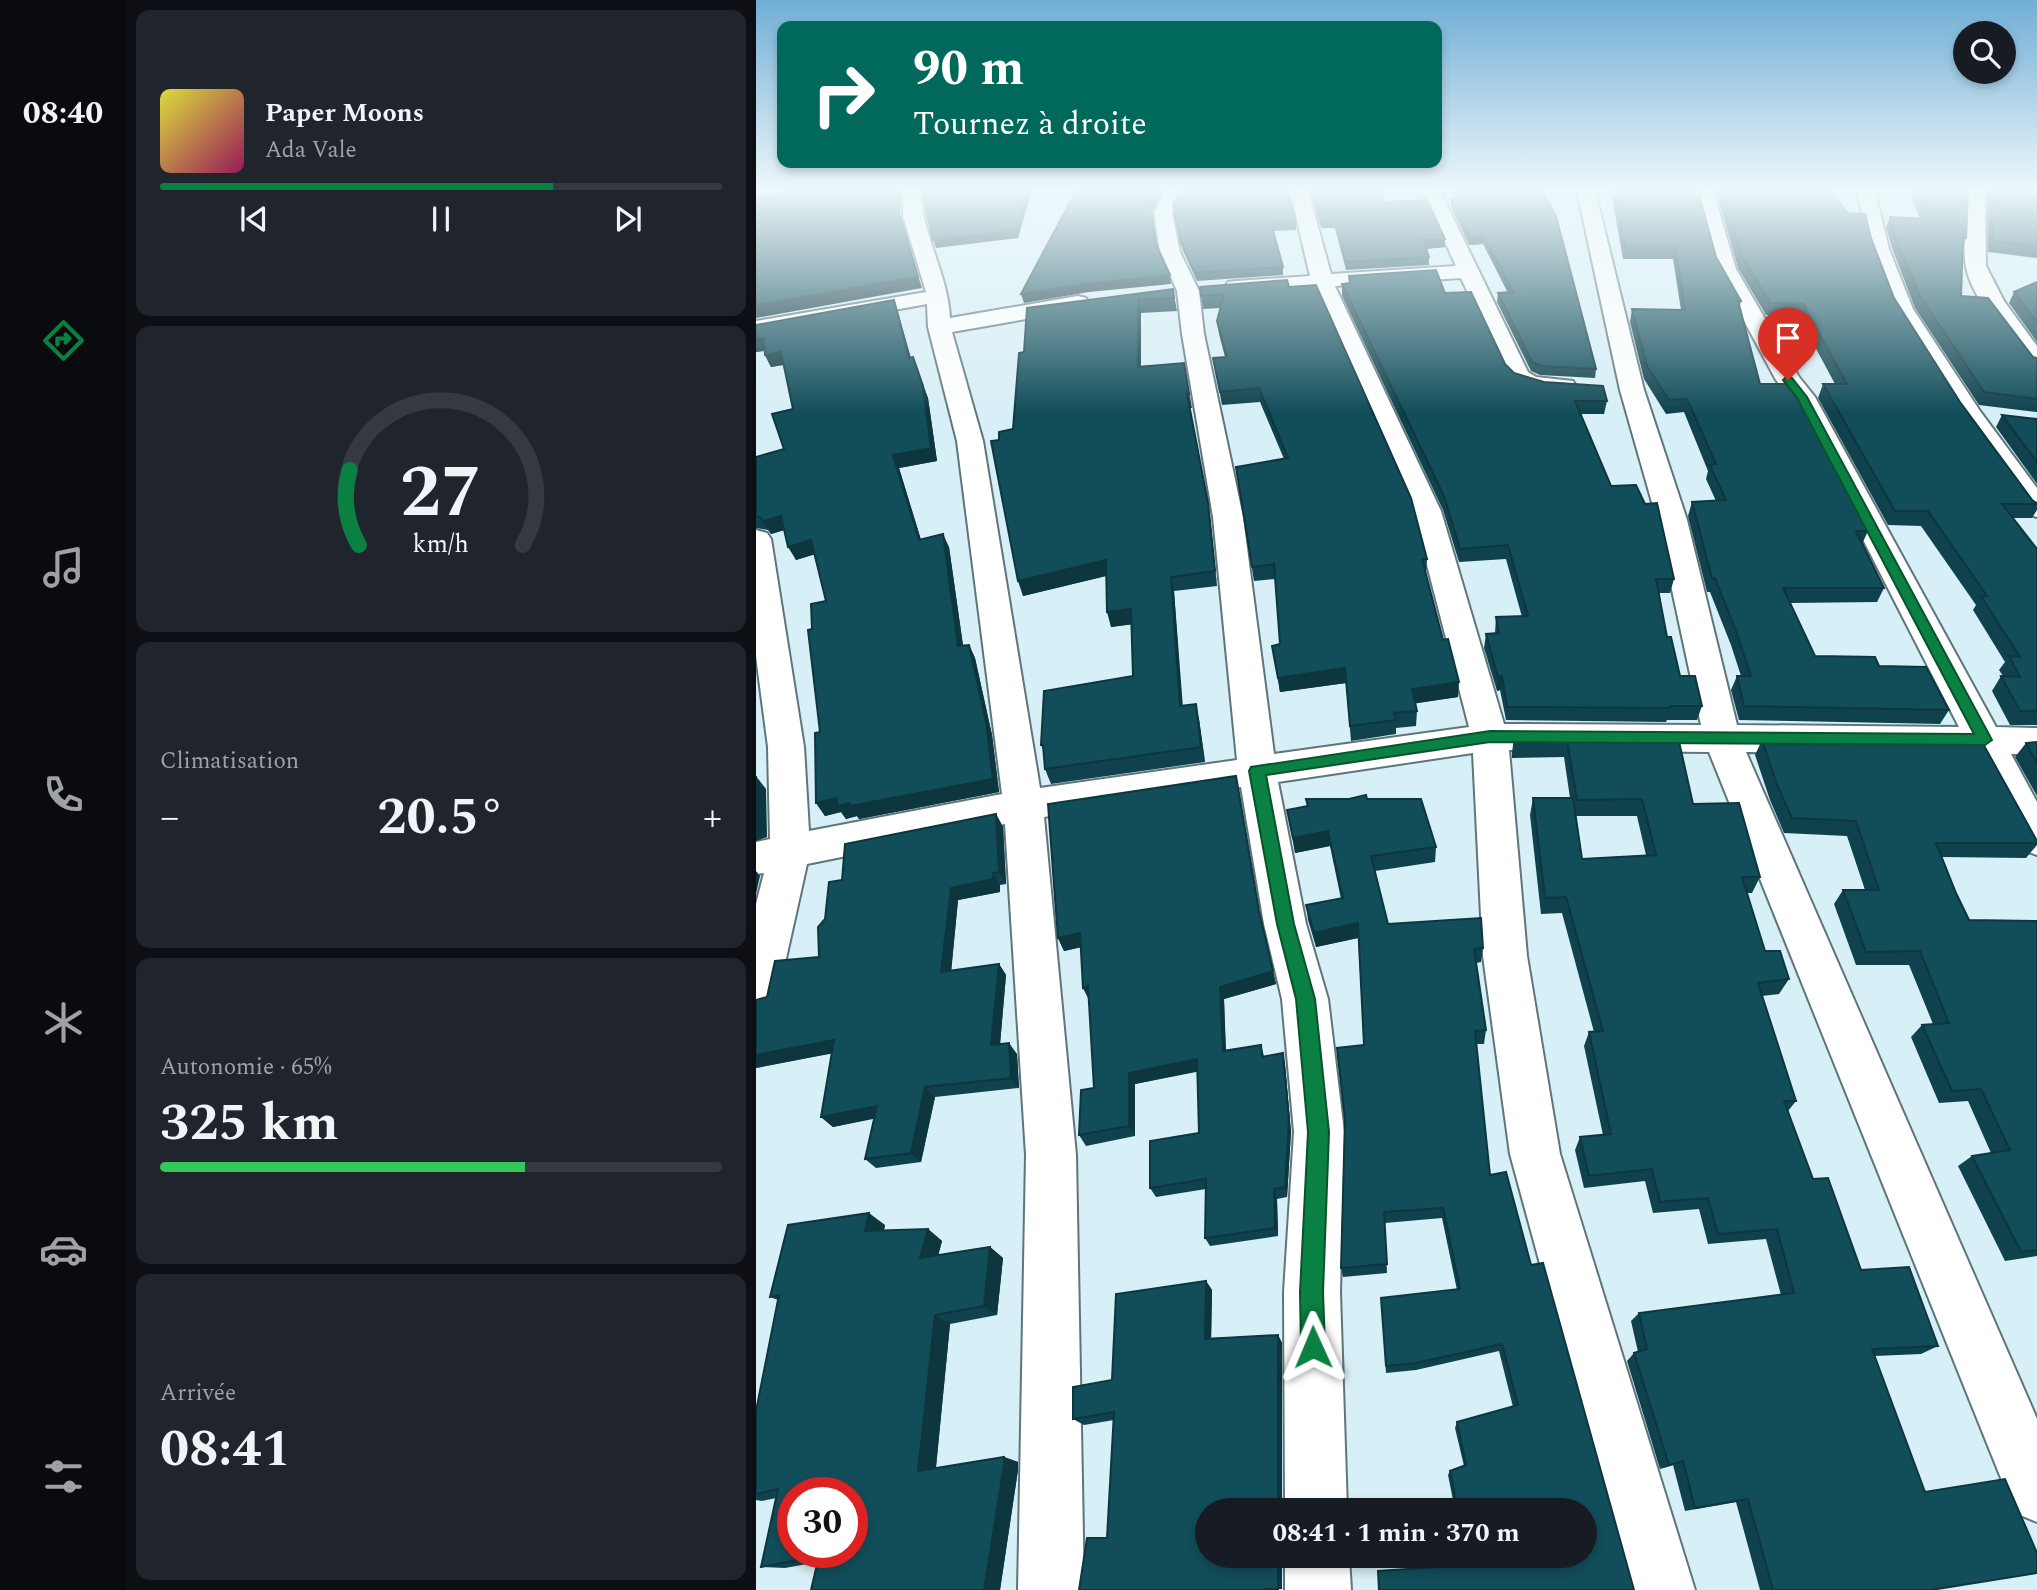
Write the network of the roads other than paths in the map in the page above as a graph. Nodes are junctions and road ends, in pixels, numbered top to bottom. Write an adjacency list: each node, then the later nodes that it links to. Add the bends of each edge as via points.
1 (925, 265): 13 (street)
2 (1172, 265): 11 (street)
3 (1318, 265): 10 (street)
4 (1464, 265): 9 (street)
5 (1595, 265): 16 (street)
6 (1725, 265): 23 (street, via 1788,380 1802,397)
7 (1886, 265): 17 (street, via 1902,309)
8 (1977, 265): 15 (street, via 1979,276)
9 (1467, 271): 10 (street); 16 (street, via 1523,381)
10 (1322, 281): 11 (street); 21 (street, via 1427,511)
11 (1175, 292): 25 (street, via 1193,334 1228,517)
12 (1101, 300): 13 (street)
13 (938, 311): 14 (street); 26 (street, via 970,440)
14 (756, 328)
15 (2037, 362)
16 (1610, 389): 22 (street, via 1672,520)
17 (1969, 414): 18 (street); 19 (street)
18 (2007, 419)
19 (2037, 508)
20 (756, 539): 28 (street, via 786,747)
21 (1490, 737): 22 (street); 25 (street); 35 (street, via 1505,956 1535,1154)
22 (1722, 739): 23 (street); 30 (street)
23 (1985, 740): 24 (street); 27 (street)
24 (2037, 741)
25 (1257, 771): 26 (street); 31 (street, via 1285,924 1306,999 1319,1132 1312,1292)
26 (1023, 805): 28 (street); 33 (street, via 1051,1155)
27 (2037, 839)
28 (773, 854): 29 (street)
29 (756, 990)
30 (2037, 1491)
31 (1317, 1498)
32 (1317, 1568): 34 (street)
33 (1051, 1590)
34 (1318, 1590)
35 (1662, 1590)

